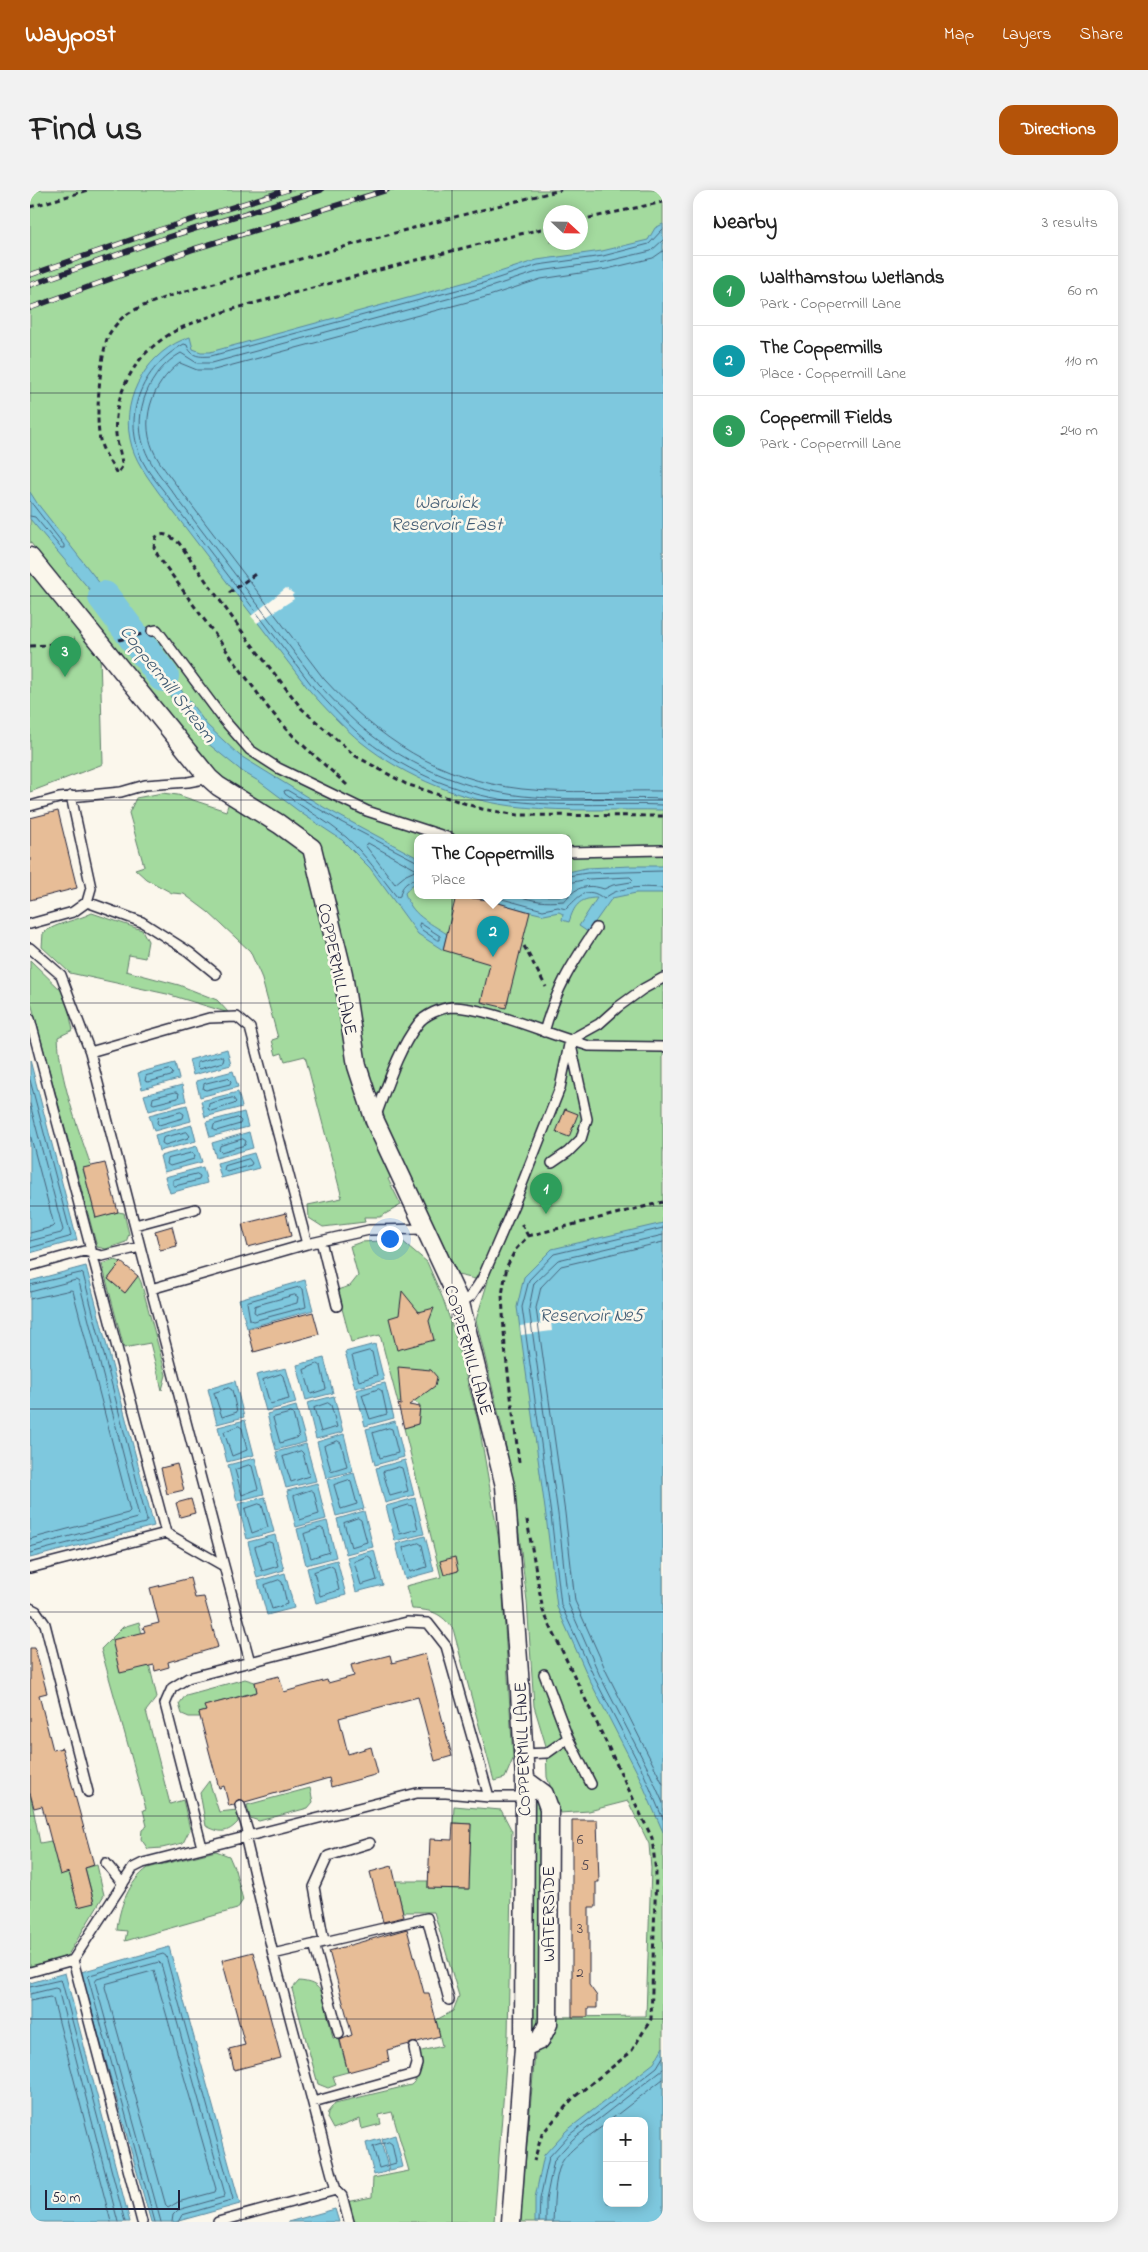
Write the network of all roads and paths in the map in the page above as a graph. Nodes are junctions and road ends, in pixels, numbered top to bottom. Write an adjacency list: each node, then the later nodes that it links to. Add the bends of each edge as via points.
1 (89, 190): 4 (path)
2 (561, 190): 6 (path, via 254,272 134,309 108,336 103,356 98,413 100,441 117,474 122,467 116,435 117,407 127,381 147,353 175,332 280,297)
3 (663, 202): 5 (path)
4 (30, 208)
5 (588, 218)
6 (543, 229)
7 (30, 557): 11 (street, COPPERMILL LANE)
8 (258, 572): 9 (path)
9 (229, 593)
10 (152, 631): 18 (lane, via 157,630 250,750 278,768 367,811)
11 (92, 632): 12 (path, via 66,642); 13 (street, COPPERMILL LANE)
12 (30, 646)
13 (209, 778): 15 (lane, via 145,785 121,792); 34 (street, COPPERMILL LANE, via 312,848 343,974 357,1066)
14 (351, 789): 17 (path, via 295,738 244,678 158,556 154,547 156,537 166,534 179,543 302,710 354,754 406,784 482,809 518,814)
15 (71, 796): 16 (lane); 21 (lane, via 91,888)
16 (30, 806)
17 (663, 816)
18 (438, 834)
19 (663, 850): 20 (lane)
20 (572, 852)
21 (87, 902): 22 (lane, via 73,912); 26 (lane, via 142,922)
22 (30, 924)
23 (596, 928): 28 (lane, via 572,963)
24 (524, 946): 28 (path)
25 (30, 948): 33 (lane, via 61,975)
26 (216, 974)
27 (663, 978): 31 (lane, via 618,1006 599,1024)
28 (553, 1001): 30 (lane)
29 (30, 1020): 45 (lane)
30 (544, 1032): 31 (lane); 34 (lane, via 480,1012 451,1007 433,1012 418,1022 397,1060)
31 (570, 1040): 32 (lane, via 589,1046); 35 (lane, via 587,1119 581,1139); 37 (lane, via 560,1088)
32 (663, 1047)
33 (90, 1052): 39 (lane); 43 (lane, via 209,1018 237,1016 250,1028)
34 (374, 1120): 40 (street, COPPERMILL LANE)
35 (552, 1163)
36 (663, 1202): 41 (path)
37 (513, 1207): 41 (path); 49 (lane, via 482,1279 471,1296)
38 (195, 1209): 39 (lane)
39 (135, 1225): 44 (lane)
40 (426, 1229): 42 (lane, via 370,1230); 49 (street, COPPERMILL LANE)
41 (528, 1236): 48 (path, via 507,1266)
42 (321, 1241): 43 (lane); 50 (lane)
43 (307, 1244): 47 (lane)
44 (140, 1248): 45 (lane, via 102,1256); 47 (lane)
45 (92, 1253): 46 (lane, via 84,1251); 51 (lane)
46 (30, 1266)
47 (151, 1289): 52 (lane)
48 (502, 1295)
49 (460, 1303): 58 (street, COPPERMILL LANE, via 505,1486)
50 (337, 1306)
51 (166, 1534): 52 (lane); 53 (lane)
52 (224, 1566): 55 (lane)
53 (30, 1568)
54 (30, 1608): 61 (lane, via 45,1624)
55 (250, 1662): 62 (lane, via 407,1622 428,1623 446,1646); 66 (lane, via 188,1678 172,1688 166,1704)
56 (544, 1674): 57 (lane)
57 (568, 1738): 58 (lane, via 547,1753); 59 (lane)
58 (523, 1754): 60 (street, COPPERMILL LANE)
59 (590, 1784)
60 (524, 1789): 62 (lane); 76 (street, COPPERMILL LANE); 76 (street, WATERSIDE, via 544,1794 549,1808 548,2024 540,2040)
61 (88, 1792)
62 (489, 1797): 64 (lane, via 417,1793)
63 (240, 1805): 64 (lane)
64 (246, 1836): 66 (lane); 71 (lane)
65 (370, 1843): 69 (lane, via 328,1856 314,1887)
66 (202, 1847): 68 (lane, via 143,1862 133,1868)
67 (106, 1863): 68 (lane)
68 (123, 1884): 72 (lane)
69 (324, 1941): 70 (lane); 74 (lane, via 427,1918)
70 (314, 1944): 71 (lane); 75 (lane)
71 (273, 1954): 78 (lane)
72 (73, 1960): 73 (lane); 80 (lane)
73 (30, 1972)
74 (449, 2000)
75 (338, 2034)
76 (524, 2047): 83 (street, COPPERMILL LANE)
77 (414, 2048): 78 (lane, via 417,2064 414,2074)
78 (313, 2102): 79 (lane)
79 (336, 2190): 81 (lane); 82 (lane, via 342,2196)
80 (142, 2222)
81 (218, 2222)
82 (349, 2222)
83 (511, 2222)

